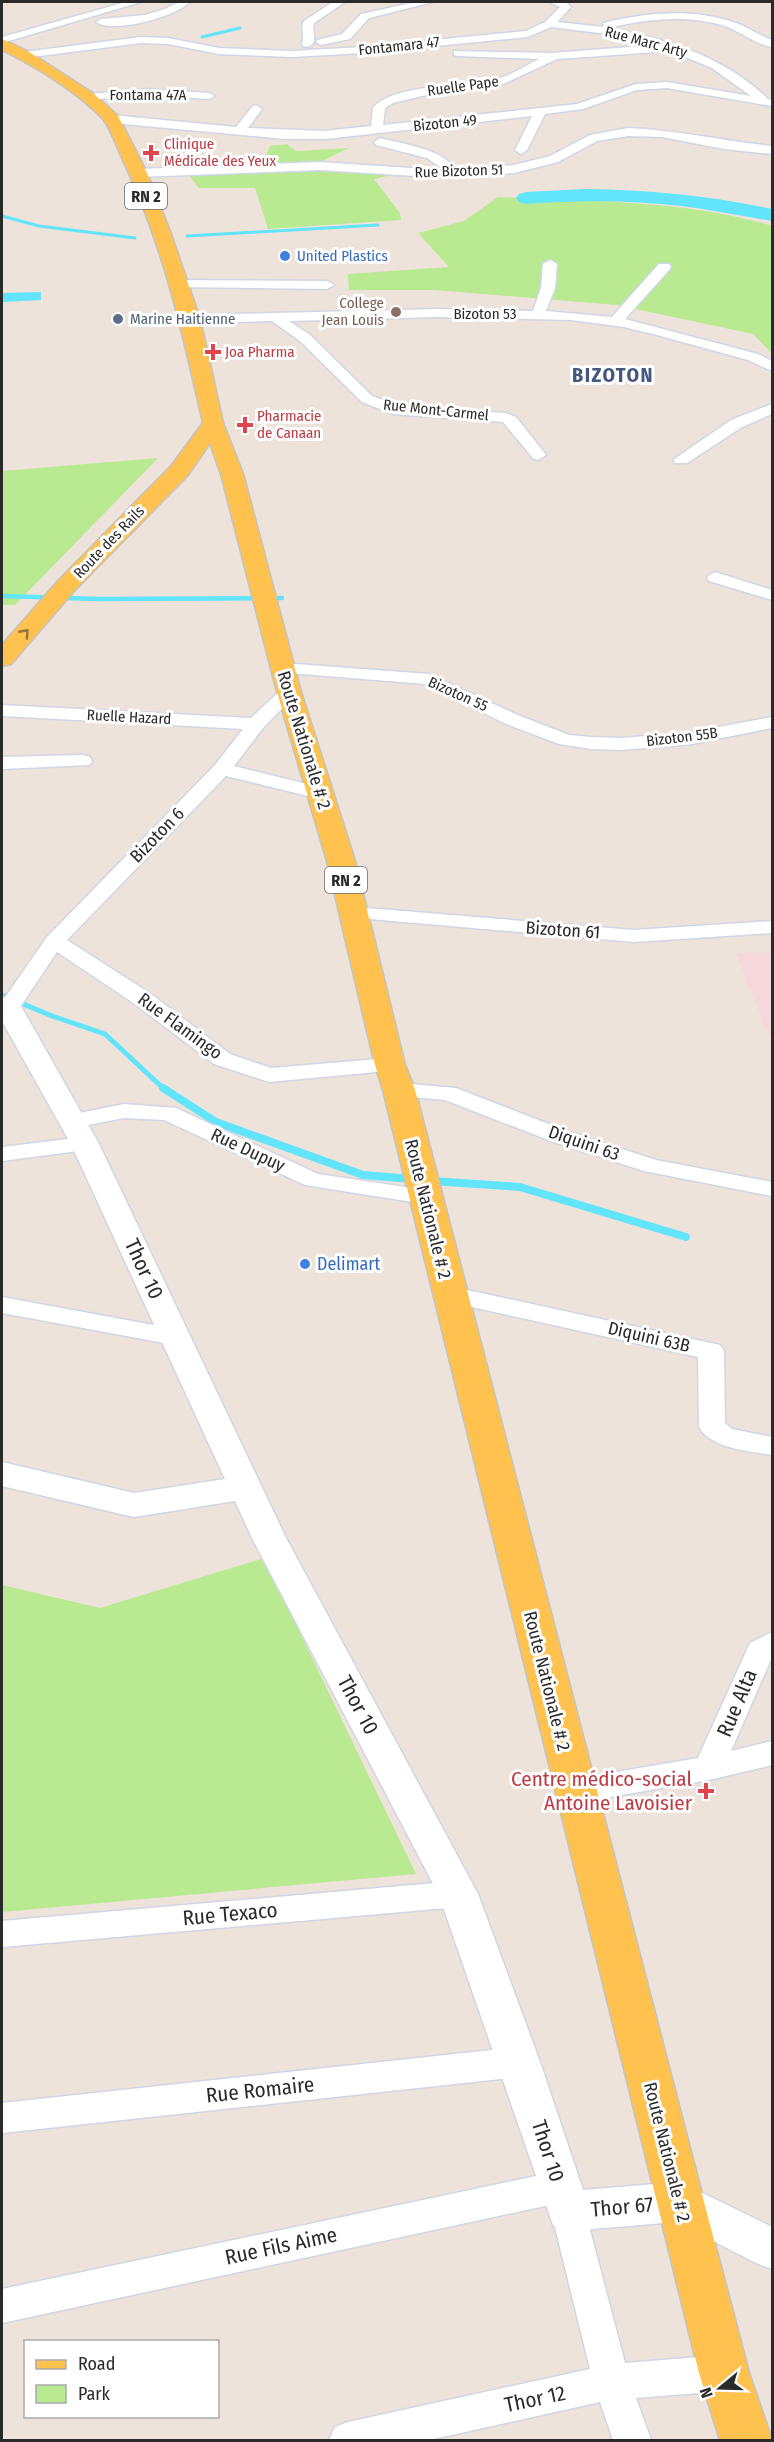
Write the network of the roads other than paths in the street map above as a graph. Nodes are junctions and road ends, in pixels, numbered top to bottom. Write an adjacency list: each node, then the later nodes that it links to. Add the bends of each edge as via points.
1 (136, 2): 6 (street)
2 (184, 2): 6 (street, via 163,13 124,21 103,23)
3 (340, 2): 10 (street, via 309,21)
4 (428, 2): 10 (street, Fontamara 47, via 372,13 360,19 346,37)
5 (554, 2): 7 (street, via 566,7)
6 (78, 18): 9 (street)
7 (549, 24): 8 (street, Rue Marc Arty); 12 (street, Fontamara 47, via 508,37)
8 (597, 28): 11 (street, via 656,17 685,17 727,23); 13 (street, Rue Marc Arty)
9 (2, 42): 15 (main road, Route Nationale # 2 / RN 2)
10 (307, 44): 14 (street, Fontamara 47)
11 (772, 44)
12 (393, 47): 14 (street, Fontamara 47, via 292,54); 16 (street, via 500,56)
13 (676, 47): 16 (street, Ruelle Pape); 22 (street, Rue Marc Arty, via 709,62)
14 (208, 50): 15 (street, Fontamara 47, via 141,40)
15 (24, 55): 21 (main road, Route Nationale # 2 / RN 2)
16 (555, 56): 30 (street, Ruelle Pape, via 497,83 435,90 382,103 377,110)
17 (153, 80): 18 (street)
18 (113, 93): 19 (street, Fontama 47A); 21 (street, Fontama 47A)
19 (208, 96)
20 (611, 96): 22 (street, Bizoton 49, via 636,87 668,85); 23 (street); 25 (street, Bizoton 49, via 579,107)
21 (88, 97): 26 (main road, Route Nationale # 2 / RN 2)
22 (768, 102)
23 (627, 104)
24 (256, 110): 28 (street)
25 (540, 112): 30 (street, Bizoton 49); 31 (street)
26 (112, 119): 28 (street, Bizoton 49); 33 (main road, Route Nationale # 2 / RN 2)
27 (629, 119): 29 (street)
28 (239, 131): 30 (street, Bizoton 49)
29 (628, 132): 32 (street, Rue Bizoton 51, via 662,133 724,146); 34 (street, Rue Bizoton 51, via 594,138 536,165)
30 (378, 136): 34 (street, via 431,155 446,165)
31 (522, 150)
32 (772, 150)
33 (138, 173): 34 (street, Rue Bizoton 51, via 320,166); 37 (main road, Route Nationale # 2 / RN 2)
34 (447, 174)
35 (550, 264): 39 (street, via 548,288)
36 (664, 267): 42 (street)
37 (178, 284): 38 (street); 40 (main road, Route Nationale # 2 / RN 2)
38 (327, 285)
39 (538, 315): 41 (street, Bizoton 53); 42 (street, Bizoton 53)
40 (190, 319): 41 (street, Bizoton 53); 47 (main road, Route Nationale # 2 / RN 2)
41 (277, 319): 50 (street, Rue Mont-Carmel, via 305,338 377,405 505,418 511,420)
42 (615, 322): 44 (street, Bizoton 53)
43 (766, 347): 44 (street)
44 (747, 356): 45 (street, Bizoton 53)
45 (772, 367)
46 (772, 409): 48 (street)
47 (211, 413): 52 (main road, Route des Rails); 53 (main road, Route Nationale # 2 / RN 2); 56 (main road, Route des Rails, via 147,478)
48 (753, 413): 49 (street); 51 (street)
49 (772, 428)
50 (538, 455)
51 (681, 460)
52 (180, 470): 53 (main road, via 218,468); 56 (main road, Route des Rails)
53 (232, 474): 59 (main road, Route Nationale # 2 / RN 2)
54 (715, 577): 55 (street)
55 (772, 595)
56 (47, 596): 57 (main road, Route des Rails); 58 (main road, Route des Rails, one-way to 56)
57 (2, 633)
58 (2, 659)
59 (286, 680): 62 (street, Bizoton 6); 63 (street, Bizoton 55, via 429,679 513,720 566,740); 67 (main road, Route Nationale # 2 / RN 2)
60 (2, 710): 62 (street, Ruelle Hazard)
61 (772, 723): 63 (street, Bizoton 55B, via 692,738)
62 (256, 724): 66 (street, Bizoton 6)
63 (591, 743)
64 (83, 761): 65 (street)
65 (2, 763)
66 (222, 769): 67 (street); 70 (street, Bizoton 6)
67 (320, 793): 68 (main road, Route Nationale # 2 / RN 2)
68 (354, 913): 69 (street, Bizoton 61, via 634,936); 72 (main road, Route Nationale # 2 / RN 2)
69 (772, 927)
70 (54, 941): 71 (street, Bizoton 6); 72 (street, Rue Flamingo, via 143,999 222,1059 269,1075)
71 (12, 997): 73 (street, Thor 10)
72 (395, 1077): 75 (street, Diquini 63, via 652,1166); 76 (main road, Route Nationale # 2 / RN 2)
73 (79, 1133): 74 (street, Rue Dupuy); 76 (street, Rue Dupuy, via 124,1111 168,1113 313,1180); 79 (street, Thor 10)
74 (2, 1154)
75 (772, 1189)
76 (425, 1197): 77 (main road, Route Nationale # 2 / RN 2)
77 (449, 1294): 80 (street, Diquini 63B, via 711,1351 712,1427 724,1436); 86 (main road, Route Nationale # 2 / RN 2)
78 (2, 1305): 79 (street)
79 (175, 1337): 82 (street, Thor 10)
80 (772, 1446)
81 (2, 1474): 82 (street, via 134,1505)
82 (244, 1488): 87 (street, Thor 10)
83 (772, 1643): 85 (street, Rue Alta, via 760,1651)
84 (772, 1753): 85 (street)
85 (709, 1768): 86 (street)
86 (575, 1791): 92 (main road, Route Nationale # 2 / RN 2)
87 (458, 1894): 88 (street, Rue Texaco); 89 (street, Thor 10)
88 (2, 1934)
89 (519, 2062): 90 (street, Rue Romaire); 91 (street, Thor 10)
90 (2, 2118)
91 (564, 2199): 92 (street, Thor 67); 94 (street, Rue Fils Aime); 96 (street, Thor 10)
92 (680, 2202): 93 (street, Thor 67); 95 (main road, Route Nationale # 2 / RN 2)
93 (772, 2249)
94 (2, 2306)
95 (724, 2373): 96 (street, Thor 12); 99 (main road, Route Nationale # 2 / RN 2)
96 (612, 2382): 97 (street, Thor 12); 98 (street, Thor 10)
97 (348, 2440)
98 (632, 2440)
99 (746, 2440)

